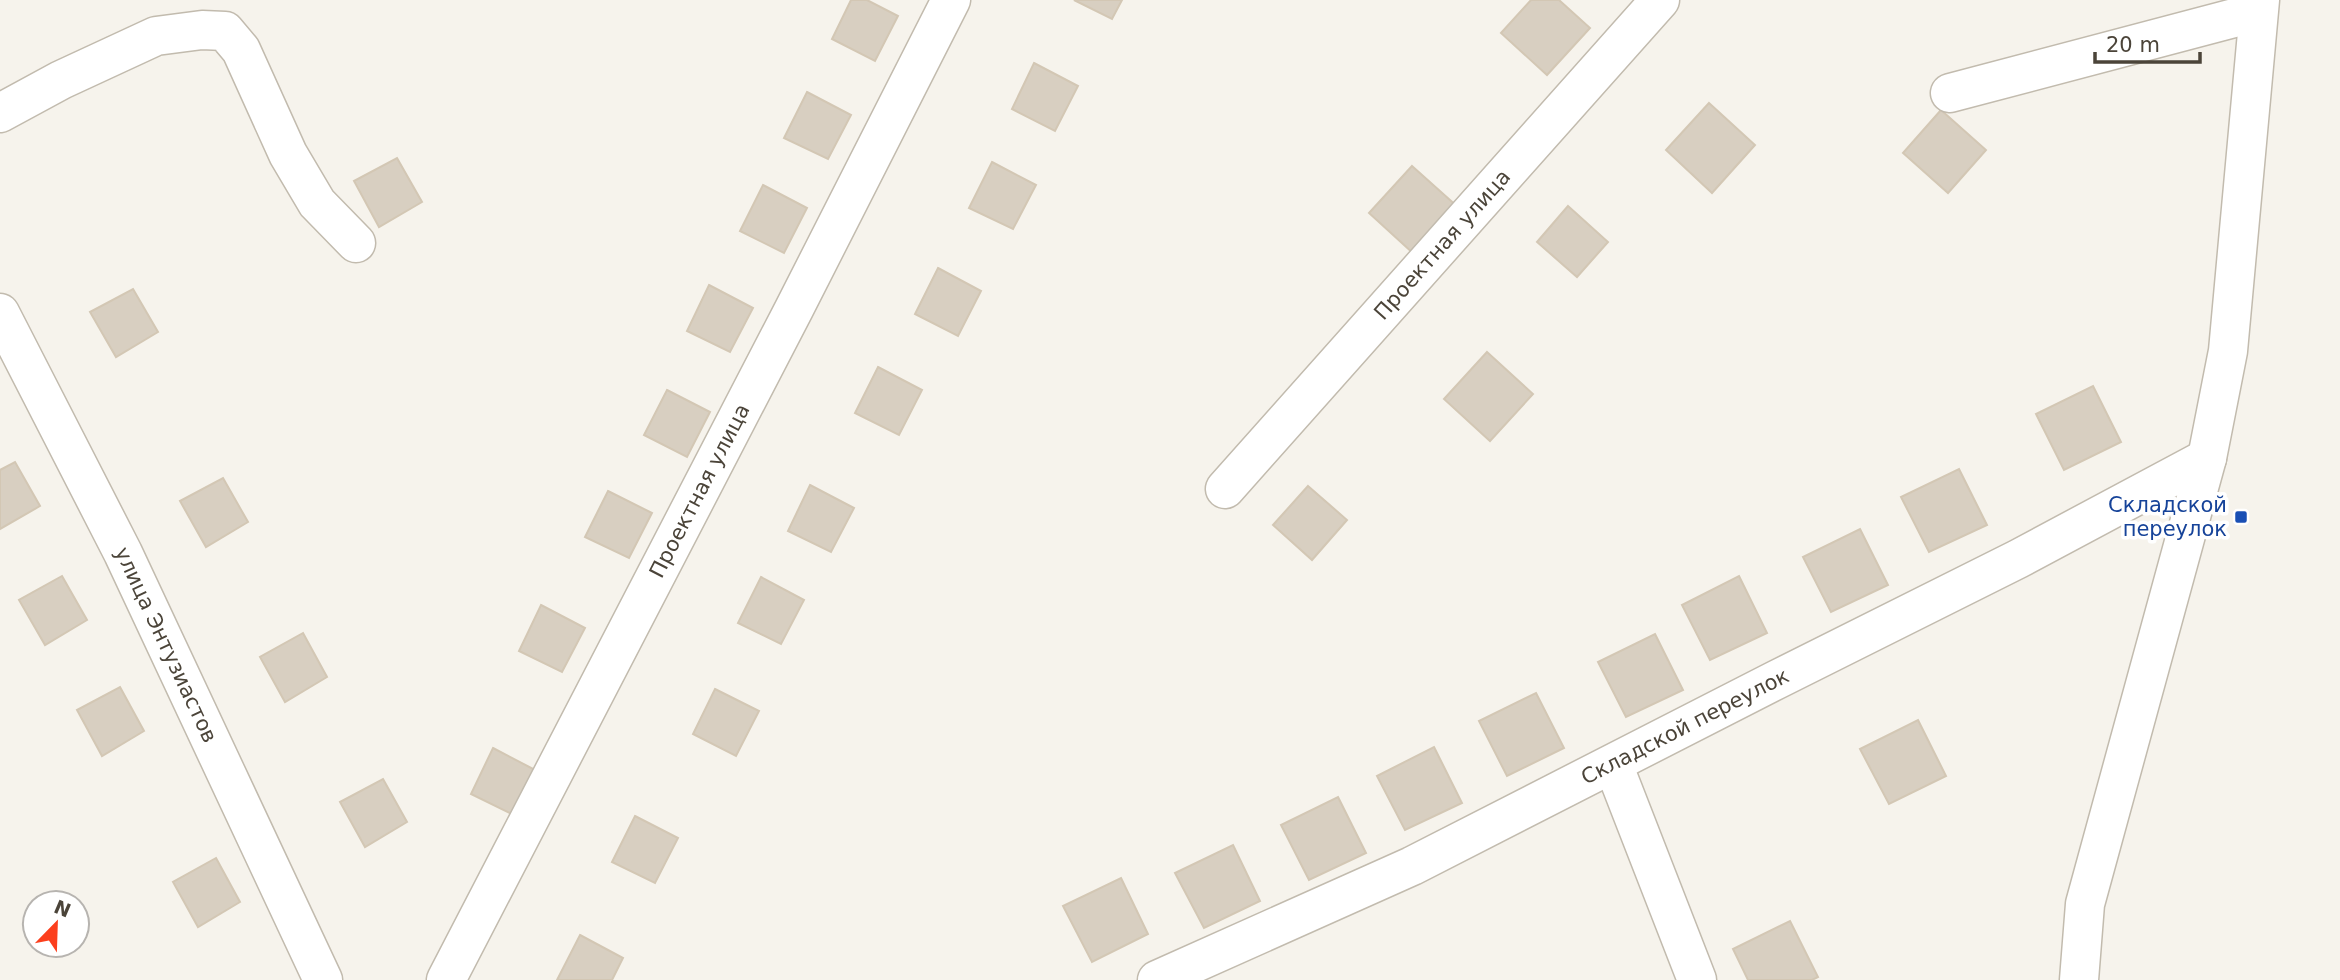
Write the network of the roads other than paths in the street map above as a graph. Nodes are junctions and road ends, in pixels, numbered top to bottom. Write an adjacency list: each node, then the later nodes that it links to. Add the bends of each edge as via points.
1 (951, 0): 12 (street, Проектная улица)
2 (1660, 0): 9 (street, Проектная улица)
3 (2259, 6): 4 (street); 8 (street, via 2228,351)
4 (1950, 93)
5 (0, 113): 6 (street, via 156,36 225,31 241,50 288,154 317,203)
6 (356, 243)
7 (0, 313): 11 (street, улица Энтузиастов, via 123,553)
8 (2207, 458): 10 (street, Складской переулок); 15 (street, via 2085,904)
9 (1226, 489)
10 (1613, 764): 13 (street, Складской переулок, via 1412,866); 14 (street)
11 (323, 980)
12 (446, 980)
13 (1157, 980)
14 (1697, 980)
15 (2078, 980)

